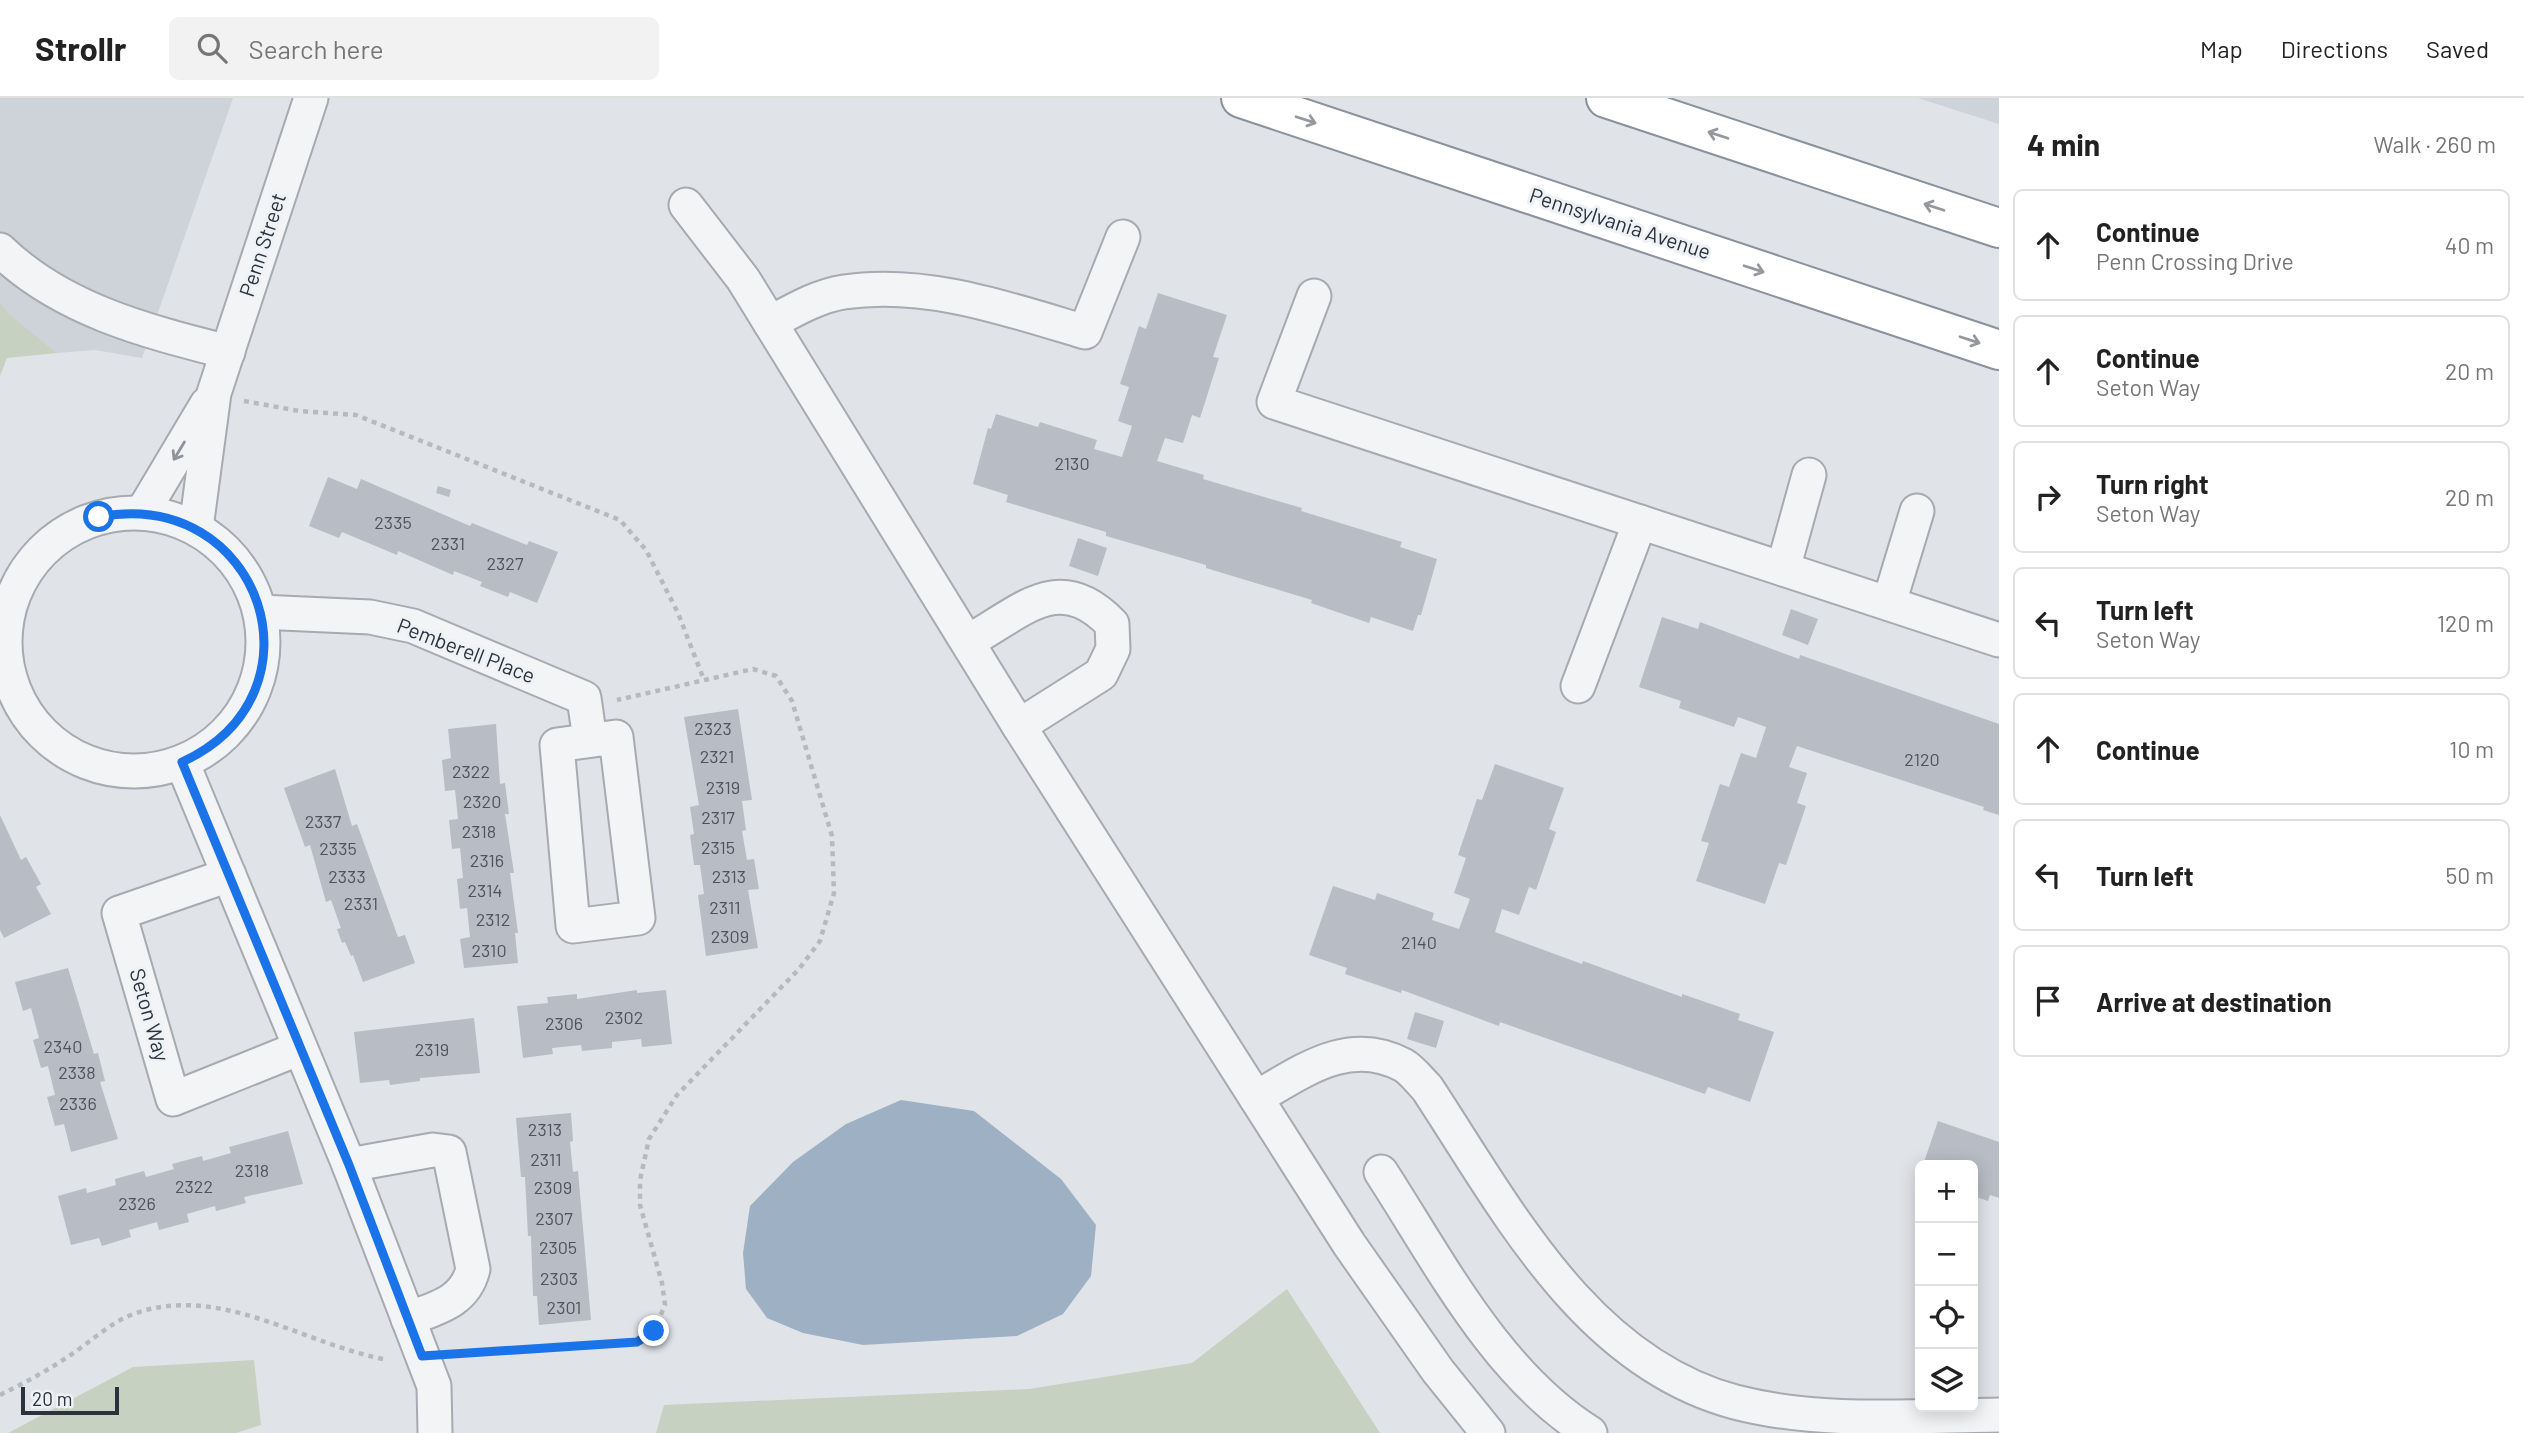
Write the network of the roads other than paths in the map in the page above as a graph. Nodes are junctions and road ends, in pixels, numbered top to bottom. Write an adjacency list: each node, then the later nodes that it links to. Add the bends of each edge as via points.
1 (312, 98): 11 (street, Penn Street)
2 (1241, 98): 10 (highway, Pennsylvania Avenue, one-way to 10)
3 (1606, 98): 5 (highway, one-way to 3)
4 (686, 205): 9 (street)
5 (1999, 228)
6 (1123, 237): 9 (street, via 1085,332 946,295 883,289 842,293 803,305)
7 (0, 250): 11 (street, via 40,285 96,312)
8 (1314, 296): 16 (street, via 1274,402)
9 (771, 323): 23 (street)
10 (1999, 350)
11 (228, 352): 12 (street, Penn Street)
12 (214, 393): 15 (street, Penn Street, one-way to 15); 17 (street, Penn Street)
13 (1809, 475): 18 (street)
14 (1917, 511): 19 (street)
15 (142, 513): 17 (street); 21 (street, via 99,517 64,533 32,563)
16 (1640, 522): 18 (street); 25 (street)
17 (196, 528): 20 (street, via 239,565)
18 (1783, 569): 19 (street)
19 (1889, 603): 22 (street)
20 (260, 612): 27 (street, Pemberell Place, via 370,617 413,626 584,698); 28 (street, via 261,672 249,702 223,736)
21 (4, 615): 24 (street)
22 (1999, 640)
23 (969, 641): 26 (street); 26 (street, via 1049,596 1077,598 1095,606 1112,624 1113,649 1101,674)
24 (4, 678): 28 (street, via 34,724 81,760 132,771)
25 (1578, 686)
26 (1019, 726): 31 (street)
27 (590, 740): 27 (street, via 616,737 638,918 573,926 557,745)
28 (182, 762): 29 (street)
29 (229, 875): 30 (street); 30 (street, Seton Way, via 119,913 173,1099)
30 (300, 1048): 32 (street)
31 (1256, 1098): 35 (street, via 1343,1053 1376,1055 1405,1066 1427,1088 1553,1274 1640,1360 1686,1386 1736,1402 1802,1412 1870,1417); 37 (street, via 1349,1244 1438,1371)
32 (349, 1165): 34 (street); 34 (street, via 433,1150 449,1152 473,1269 470,1284 456,1300)
33 (1381, 1172): 38 (street, via 1505,1355 1564,1416)
34 (408, 1319): 36 (street, via 434,1386)
35 (1999, 1415)
36 (435, 1433)
37 (1488, 1433)
38 (1590, 1433)

